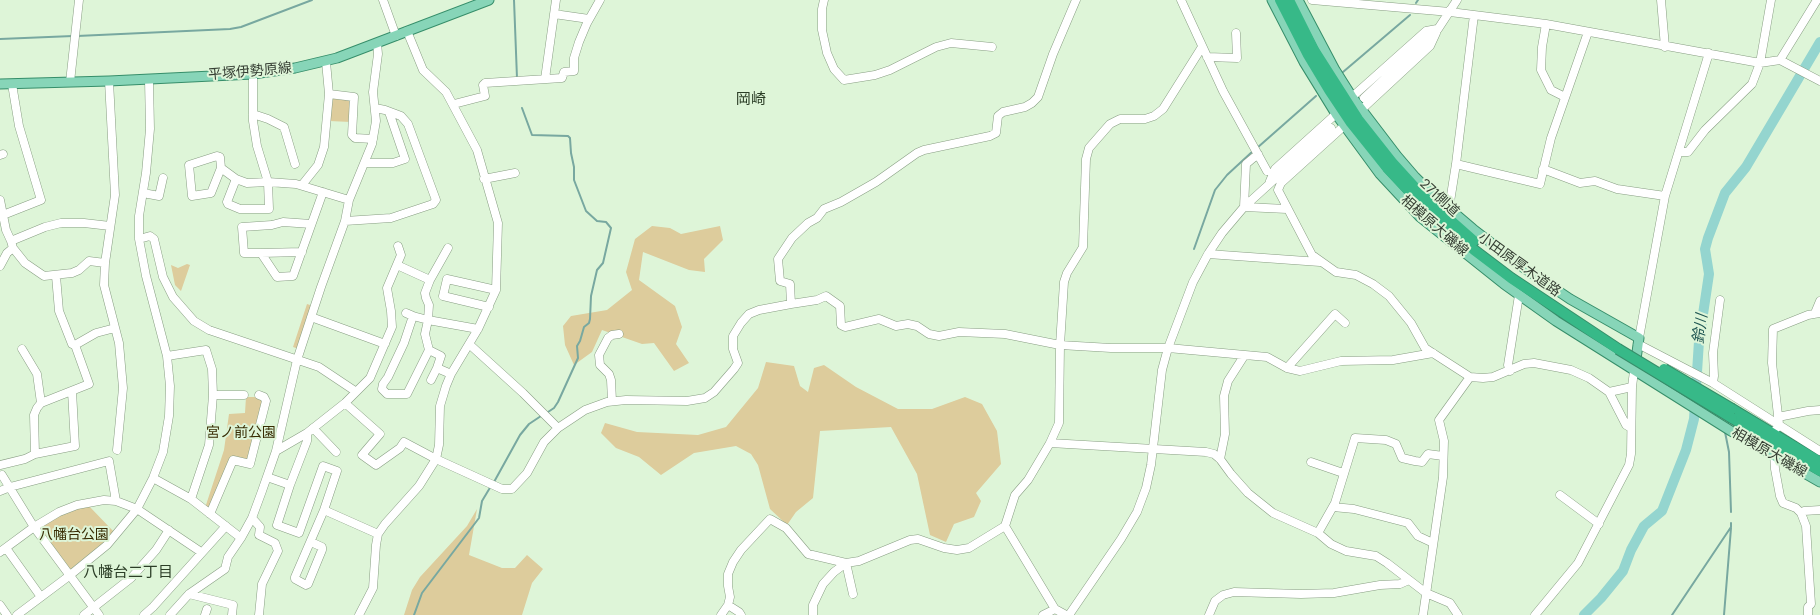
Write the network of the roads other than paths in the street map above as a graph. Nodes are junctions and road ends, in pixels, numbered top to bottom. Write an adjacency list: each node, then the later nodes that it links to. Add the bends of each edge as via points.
1 (79, 0): 44 (street)
2 (383, 0): 29 (street)
3 (489, 0): 26 (main road, 平塚伊勢原線)
4 (556, 0): 21 (street)
5 (600, 0): 23 (street)
6 (824, 0): 32 (street, via 822,30 827,53 834,69 844,80 890,70 951,43)
7 (1076, 0): 99 (street, via 1038,96 1032,103 1003,112 998,116 996,133 990,136 917,153 876,182 824,209 792,238 778,259 780,281 790,284)
8 (1181, 0): 33 (street)
9 (1272, 0): 54 (main road, 相模原大磯線)
10 (1280, 0): 113 (highway, 小田原厚木道路, via 1308,55 1351,123 1418,201 1511,278)
11 (1288, 0): 113 (highway, 小田原厚木道路, via 1314,50 1358,119 1422,194 1514,272)
12 (1298, 0): 49 (main road, 271側道, via 1335,70)
13 (1312, 0): 19 (street)
14 (1369, 0): 19 (street)
15 (1457, 0): 20 (street)
16 (1661, 0): 31 (street)
17 (1771, 0): 38 (street)
18 (1817, 0): 36 (street)
19 (1388, 7): 20 (street)
20 (1450, 12): 22 (street); 25 (street)
21 (554, 14): 23 (street); 40 (street)
22 (1474, 15): 24 (street); 60 (street)
23 (589, 19): 40 (street, via 574,58 574,71 564,72 562,78)
24 (1546, 24): 27 (street); 48 (street, via 1541,70 1551,90)
25 (1438, 29): 49 (street, via 1430,46); 49 (street, via 1426,31)
26 (407, 31): 29 (main road, 平塚伊勢原線); 50 (street, via 423,70)
27 (1588, 32): 31 (street); 48 (street)
28 (1236, 33): 35 (street, via 1237,58)
29 (396, 36): 30 (main road, 平塚伊勢原線)
30 (377, 43): 37 (main road, 平塚伊勢原線); 51 (street)
31 (1665, 46): 34 (street)
32 (992, 47)
33 (1202, 47): 35 (street); 112 (street, via 1163,109 1145,119 1120,119 1110,124 1090,148 1086,159 1083,246 1064,282)
34 (1709, 53): 38 (street); 57 (street)
35 (1207, 57): 56 (street)
36 (1780, 60): 38 (street); 43 (street)
37 (326, 62): 39 (main road, 平塚伊勢原線); 47 (street)
38 (1760, 63): 57 (street, via 1752,84 1705,130 1688,152)
39 (253, 74): 41 (main road, 平塚伊勢原線); 53 (street)
40 (545, 79): 50 (street, via 485,83 485,96)
41 (149, 80): 42 (main road, 平塚伊勢原線); 71 (street, via 150,129)
42 (109, 81): 44 (main road, 平塚伊勢原線); 81 (street, via 114,195)
43 (1820, 81)
44 (70, 82): 46 (main road, 平塚伊勢原線)
45 (0, 84): 46 (main road, 平塚伊勢原線)
46 (12, 84): 78 (street, via 19,126 41,200)
47 (329, 94): 55 (street, via 354,97 352,136); 69 (street, via 324,147 318,165)
48 (1565, 97): 62 (street)
49 (1361, 100): 76 (main road, 271側道, via 1415,176)
50 (454, 104): 67 (street, via 477,150)
51 (375, 108): 52 (street); 55 (street)
52 (389, 112): 59 (street, via 405,159 393,163); 79 (street, via 401,116 408,124 436,200 433,204 391,218)
53 (253, 114): 58 (street, via 284,127 295,162); 68 (street, via 257,146)
54 (1336, 123): 75 (street); 77 (street, via 1281,183 1278,190); 96 (main road, 相模原大磯線, via 1420,217)
55 (373, 139): 59 (street)
56 (1256, 151): 63 (street); 75 (street, via 1246,164)
57 (1679, 152): 72 (street)
58 (286, 163)
59 (365, 163): 74 (street)
60 (1456, 164): 62 (street, via 1540,184); 76 (street)
61 (221, 168): 61 (street, via 220,157 217,156 189,166 192,196 211,193); 66 (street)
62 (1543, 169): 72 (street, via 1580,183 1595,181 1617,189)
63 (1267, 171)
64 (514, 174): 67 (street)
65 (163, 178): 71 (street, via 161,196)
66 (236, 179): 68 (street, via 247,183); 68 (street, via 227,202 240,210 269,209)
67 (484, 179): 95 (street, via 498,223)
68 (268, 182): 69 (street)
69 (302, 185): 70 (street)
70 (323, 192): 74 (street); 80 (street)
71 (143, 193): 82 (street)
72 (1666, 196): 108 (street)
73 (0, 200): 78 (street)
74 (349, 200): 79 (street)
75 (1244, 207): 77 (street); 88 (street)
76 (1449, 208): 108 (main road, 271側道, via 1524,268)
77 (1287, 209): 89 (street, via 1312,255)
78 (3, 215): 83 (street)
79 (345, 221): 102 (street)
80 (311, 224): 86 (street); 87 (street, via 283,222 242,227 244,253)
81 (110, 226): 83 (street, via 61,223 45,227); 90 (street)
82 (139, 239): 118 (street); 120 (street, via 150,236 154,239 172,297 194,322)
83 (12, 245): 92 (street); 93 (street, via 26,263 44,276)
84 (398, 246): 91 (street, via 401,255)
85 (448, 248): 94 (street)
86 (302, 252): 87 (street); 87 (street, via 293,276 277,277)
87 (261, 253)
88 (1208, 254): 89 (street); 114 (street, via 1193,282)
89 (1321, 262): 117 (street, via 1336,272 1356,275 1390,296 1425,348)
90 (104, 264): 93 (street, via 89,261 79,270); 105 (street, via 106,293)
91 (396, 265): 94 (street); 109 (street, via 387,288 392,327)
92 (0, 266)
93 (56, 276): 111 (street, via 59,312)
94 (430, 280): 103 (street, via 425,293 429,305)
95 (496, 290): 100 (street); 100 (street, via 447,279 443,296)
96 (1519, 295): 123 (street, via 1508,365); 124 (main road, 相模原大磯線)
97 (1720, 300): 129 (street)
98 (1820, 301): 101 (street)
99 (790, 304): 112 (street, via 826,296 840,306 841,325 845,327 879,319 896,326 918,326 929,334 940,336 959,332 1005,334); 138 (street, via 759,310 740,323 733,336 738,363 705,398)
100 (489, 307): 106 (street)
101 (1818, 313): 143 (street, via 1773,329)
102 (311, 317): 109 (street); 120 (street)
103 (428, 320): 106 (street); 116 (street, via 425,334); 130 (street, via 410,314 404,343)
104 (1345, 323): 122 (street, via 1335,314)
105 (115, 328): 111 (street, via 96,333); 149 (street, via 123,388)
106 (478, 329): 110 (street)
107 (619, 334): 138 (street, via 608,338 599,355 600,365 611,380)
108 (1639, 341): 124 (main road); 129 (street)
109 (385, 344): 127 (street)
110 (469, 344): 125 (street); 144 (street)
111 (75, 345): 132 (street, via 89,384)
112 (1060, 345): 114 (street); 147 (street, via 1059,423)
113 (1619, 346): 142 (highway, 小田原厚木道路, bridge)
114 (1168, 348): 119 (street); 148 (street)
115 (22, 349): 139 (street, via 36,374)
116 (429, 350): 121 (street, via 441,356); 130 (street, via 407,394 387,394 382,389)
117 (1432, 353): 122 (street, via 1393,360 1342,361 1300,371); 126 (street)
118 (167, 356): 136 (street, via 206,350 212,369); 165 (street, via 170,416 163,452)
119 (1244, 356): 122 (street, via 1267,357); 157 (street, via 1228,381 1224,396 1225,434)
120 (297, 360): 133 (street, via 319,367); 150 (street)
121 (437, 368): 125 (street); 128 (street)
122 (1287, 368)
123 (1510, 371): 126 (street, via 1483,378); 134 (street, via 1524,364 1544,364 1571,370)
124 (1634, 371): 131 (street); 154 (main road, 相模原大磯線)
125 (450, 374): 156 (street, via 440,406)
126 (1470, 377): 155 (street, via 1439,420 1444,441)
127 (370, 378): 130 (street); 133 (street)
128 (431, 380)
129 (1712, 383): 143 (street)
130 (383, 384)
131 (1632, 387): 134 (street); 145 (street)
132 (72, 391): 139 (street); 153 (street, via 75,446)
133 (356, 391): 140 (street)
134 (1609, 392): 145 (street)
135 (244, 394): 136 (street)
136 (213, 395): 171 (street, via 209,445)
137 (259, 395): 178 (street, via 266,401 250,464 233,460)
138 (612, 401): 144 (street, via 584,410)
139 (42, 403): 153 (street, via 34,415)
140 (345, 403): 146 (street); 156 (street, via 380,434 362,455 376,465 404,442)
141 (1820, 410): 143 (street, via 1808,411)
142 (1732, 413): 159 (highway, 小田原厚木道路); 161 (highway, 小田原厚木道路)
143 (1777, 423): 151 (street)
144 (558, 428): 156 (street, via 544,442 527,474 512,489 494,486)
145 (1631, 428): 180 (street, via 1629,465)
146 (310, 430): 150 (street); 152 (street); 167 (street)
147 (1050, 443): 148 (street); 183 (street, via 1015,495)
148 (1152, 449): 157 (street, via 1206,452); 221 (street, via 1146,488 1137,512 1122,539)
149 (117, 450)
150 (276, 451): 164 (street)
151 (1820, 451)
152 (336, 452)
153 (34, 454): 160 (street)
154 (1774, 454): 166 (main road, 相模原大磯線); 177 (street, via 1783,503)
155 (1443, 456): 162 (street, via 1428,454 1422,462 1415,461 1402,458 1396,444 1386,440 1355,438); 189 (street)
156 (436, 459): 185 (street, via 419,486)
157 (1220, 459): 186 (street, via 1248,493 1273,513)
158 (1311, 462): 162 (street)
159 (1820, 462)
160 (0, 465)
161 (1820, 471)
162 (1343, 473): 173 (street)
163 (2, 475): 168 (street)
164 (267, 477): 167 (street); 179 (street)
165 (153, 478): 171 (street); 174 (street)
166 (1820, 482)
167 (290, 485): 175 (street, via 277,525 299,533 323,466 337,471)
168 (10, 487): 169 (street); 172 (street, via 108,461); 181 (street)
169 (0, 492)
170 (1560, 495): 180 (street)
171 (191, 499): 178 (street)
172 (116, 502): 174 (street); 181 (street, via 104,500 77,505)
173 (1333, 507): 186 (street); 189 (street, via 1408,523 1418,536)
174 (137, 509): 184 (street); 193 (street, via 107,545)
175 (324, 510): 185 (street); 188 (street)
176 (1820, 510): 177 (street)
177 (1801, 513): 202 (street, via 1806,526)
178 (210, 514): 182 (street)
179 (252, 518): 187 (street); 196 (street, via 260,527 259,535 275,543 278,551)
180 (1599, 524): 225 (street, via 1578,563)
181 (34, 526): 190 (street); 193 (street)
182 (226, 526): 187 (street); 191 (street)
183 (1005, 526): 192 (street, via 969,548 944,548 918,539); 206 (street)
184 (169, 530): 191 (street); 205 (street, via 131,578)
185 (378, 534): 216 (street, via 373,588)
186 (1318, 534): 194 (street, via 1346,550 1376,556)
187 (241, 538): 198 (street, via 228,557 225,569)
188 (311, 542): 188 (street, via 322,550 306,585 295,577)
189 (1433, 543): 197 (street)
190 (3, 550): 200 (street)
191 (201, 552): 212 (street)
192 (846, 563): 199 (street); 204 (street, via 808,554 786,528 770,518 733,562 728,574); 219 (street, via 823,584 813,605)
193 (69, 576): 200 (street); 205 (street)
194 (1409, 580): 197 (street); 222 (street, via 1334,593 1234,592 1214,602)
195 (252, 589): 196 (street)
196 (261, 591): 215 (street)
197 (1426, 593): 223 (street); 224 (street, via 1450,603)
198 (189, 594): 207 (street); 214 (street, via 233,605)
199 (853, 594)
200 (41, 597): 209 (street)
201 (1820, 603): 202 (street)
202 (1811, 604): 226 (street)
203 (0, 605): 208 (street)
204 (728, 605): 217 (street); 218 (street)
205 (94, 608): 210 (street); 211 (street)
206 (1055, 609): 220 (street); 221 (street)
207 (171, 614): 213 (street)
208 (7, 615)
209 (17, 615)
210 (84, 615)
211 (99, 615)
212 (144, 615)
213 (182, 615)
214 (232, 615)
215 (259, 615)
216 (359, 615)
217 (721, 615)
218 (741, 615)
219 (813, 615)
220 (1043, 615)
221 (1067, 615)
222 (1209, 615)
223 (1423, 615)
224 (1458, 615)
225 (1535, 615)
226 (1808, 615)

